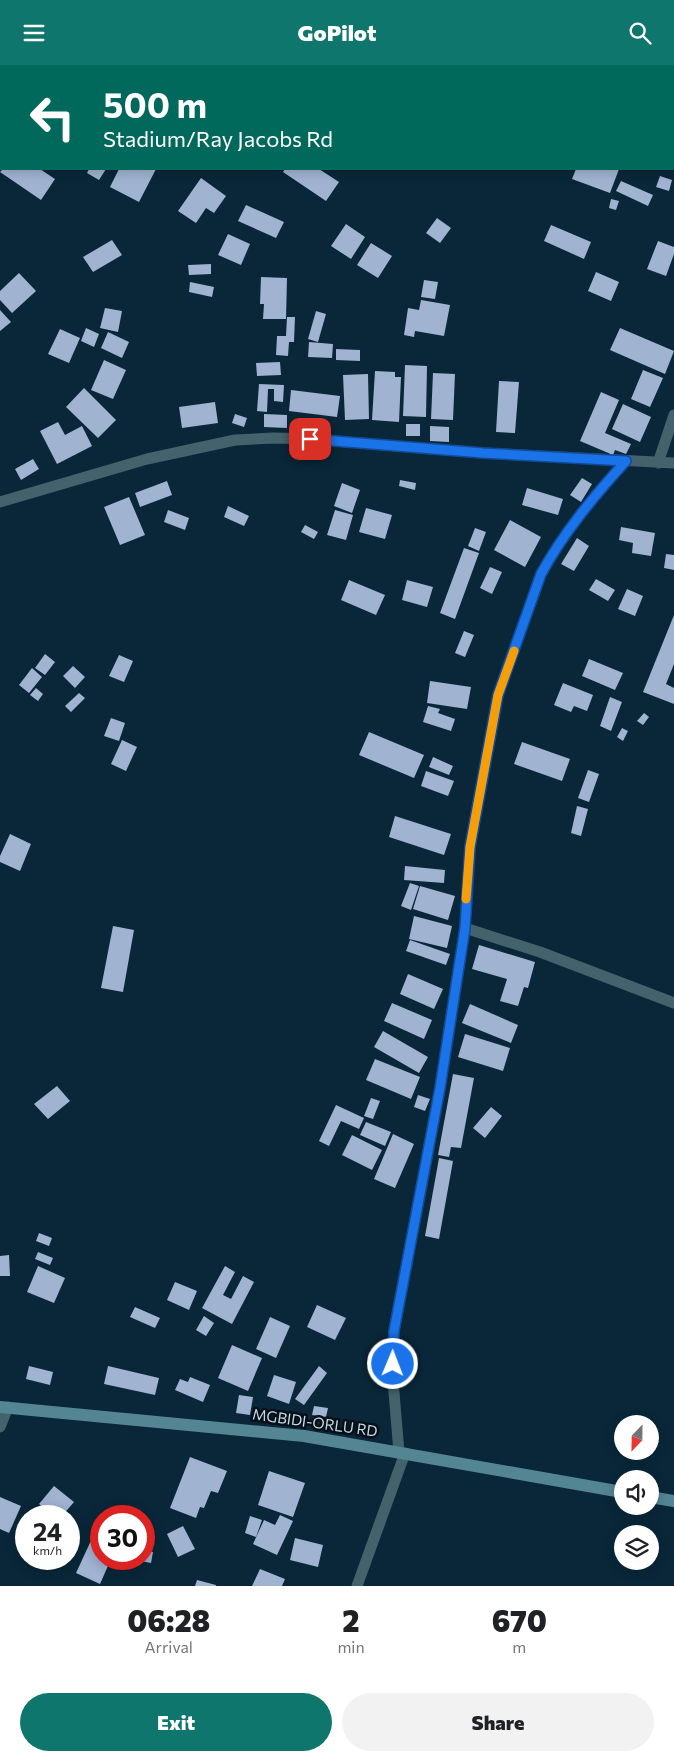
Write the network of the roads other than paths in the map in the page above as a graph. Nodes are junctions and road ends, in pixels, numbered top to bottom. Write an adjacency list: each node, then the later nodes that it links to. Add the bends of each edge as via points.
1 (674, 415): 3 (street)
2 (626, 461): 3 (street); 5 (street, via 310,439 235,440 147,459); 6 (street, via 590,499 550,556 498,695 470,847)
3 (658, 463): 4 (street)
4 (674, 463)
5 (0, 502)
6 (465, 928): 7 (street, via 540,952); 10 (street, via 440,1088 394,1331 393,1381)
7 (674, 1003)
8 (4, 1407): 9 (street); 10 (main road, MGBIDI-ORLU RD, via 304,1436)
9 (0, 1427)
10 (402, 1453): 11 (main road, MGBIDI-ORLU RD); 14 (street)
11 (614, 1491)
12 (659, 1498): 13 (main road)
13 (674, 1501)
14 (358, 1586)

